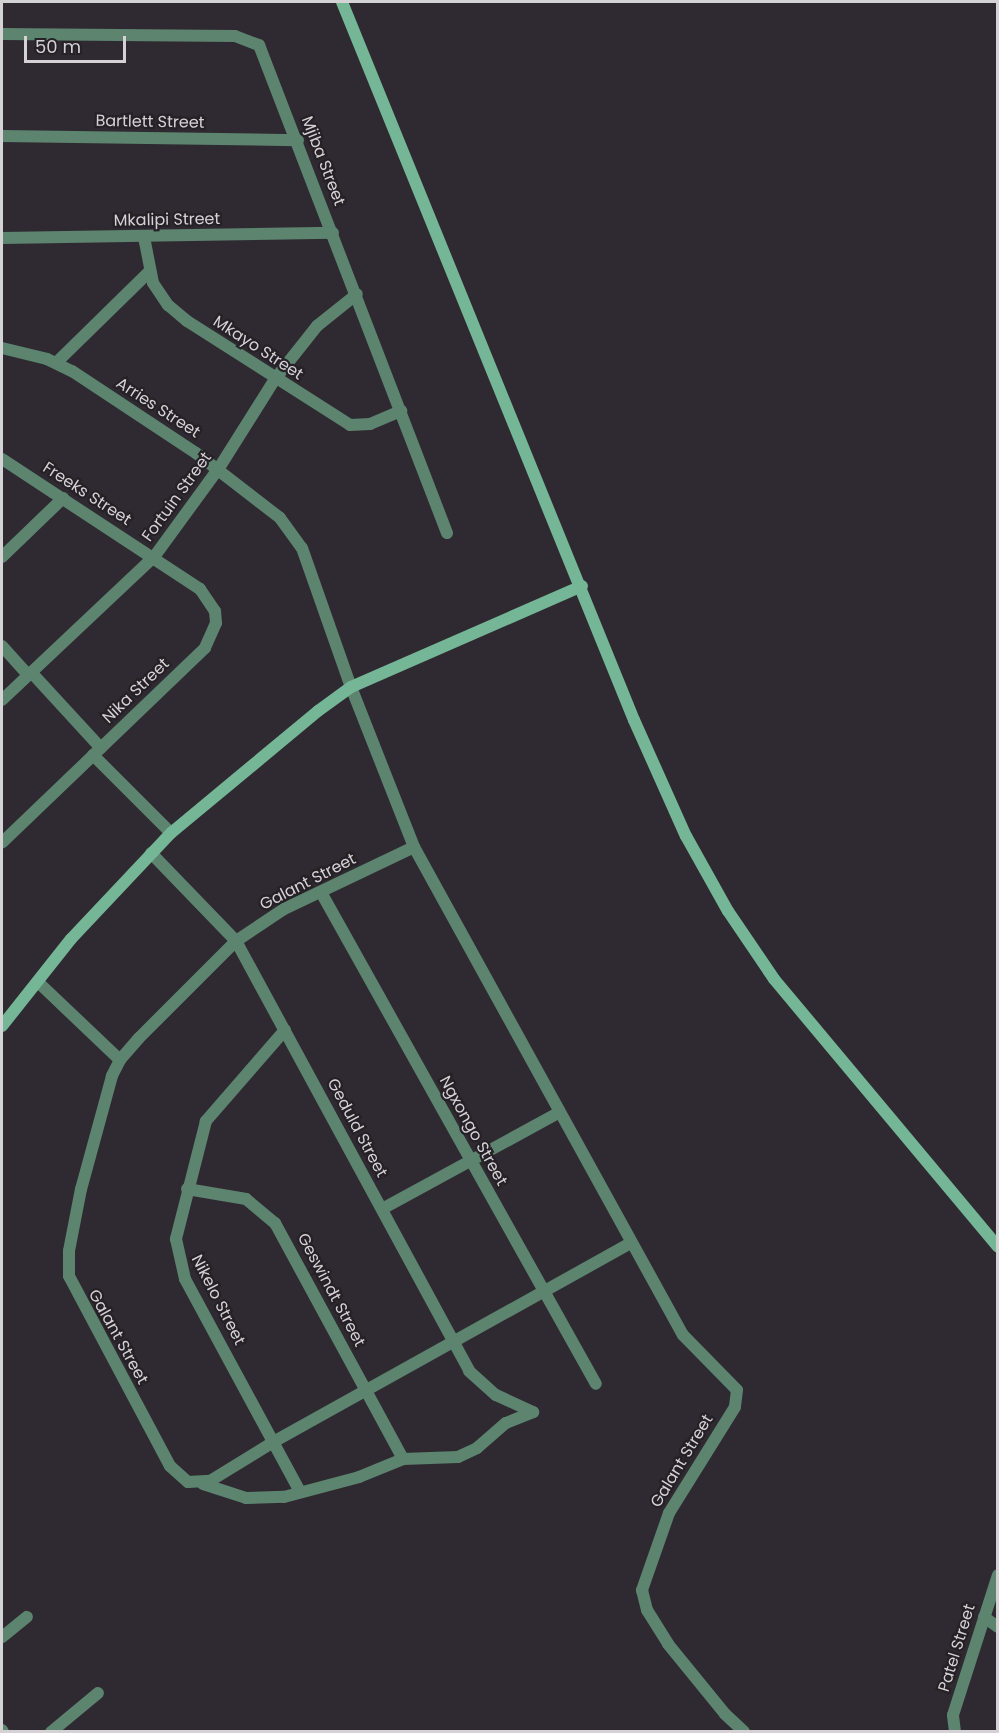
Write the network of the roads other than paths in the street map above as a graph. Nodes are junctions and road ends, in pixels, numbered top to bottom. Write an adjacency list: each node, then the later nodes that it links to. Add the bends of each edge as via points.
1 (342, 2): 20 (street)
2 (2, 34): 4 (street, Mjiba Street, via 248,38 259,45)
3 (2, 136): 4 (street, Bartlett Street)
4 (298, 140): 5 (street, Mjiba Street)
5 (333, 233): 6 (street, Mkalipi Street); 9 (street, Mjiba Street)
6 (144, 237): 7 (street, Mkalipi Street); 8 (street, Mkayo Street)
7 (2, 238)
8 (150, 271): 11 (street); 12 (street, Mkayo Street, via 168,305)
9 (357, 294): 12 (street, Fortuin Street, via 317,326); 13 (street, Mjiba Street)
10 (2, 348): 11 (street, Arries Street)
11 (56, 363): 15 (street, Arries Street)
12 (275, 379): 13 (street, Mkayo Street, via 350,425 370,424); 15 (street, Fortuin Street)
13 (401, 411): 17 (street, Mjiba Street)
14 (2, 459): 16 (street, Freeks Street)
15 (219, 468): 19 (street, Fortuin Street); 23 (street, Arries Street, via 280,518 302,548)
16 (63, 498): 18 (street); 19 (street, Freeks Street)
17 (447, 533)
18 (2, 557)
19 (154, 557): 22 (street, Fortuin Street); 25 (street, Nika Street, via 209,599 215,617 212,638)
20 (582, 586): 23 (street); 41 (street, via 634,720 686,836 728,911 830,1051)
21 (2, 646): 22 (street)
22 (30, 674): 24 (street, Fortuin Street); 25 (street)
23 (351, 687): 26 (street, via 271,747); 28 (street, Galant Street)
24 (2, 700)
25 (97, 752): 26 (street); 27 (street, Nika Street)
26 (171, 832): 29 (street)
27 (2, 843)
28 (414, 847): 30 (street, Galant Street); 36 (street, Galant Street)
29 (151, 853): 31 (street, Geduld Street); 32 (street, via 71,939)
30 (322, 894): 31 (street, Galant Street, via 284,909); 37 (street, Ngxongo Street)
31 (236, 941): 34 (street, Geduld Street); 35 (street, Galant Street)
32 (38, 982): 33 (street); 35 (street)
33 (2, 1026)
34 (285, 1030): 38 (street, Nikelo Street, via 206,1121); 39 (street, Geduld Street)
35 (120, 1060): 49 (street, Galant Street, via 81,1189 69,1251 69,1276 174,1473 188,1482)
36 (558, 1113): 37 (street); 40 (street, Galant Street)
37 (471, 1162): 39 (street); 42 (street, Ngxongo Street)
38 (187, 1189): 45 (street, Geswindt Street, via 235,1196 266,1213 283,1235); 47 (street, Nikelo Street, via 176,1239 179,1264)
39 (382, 1209): 43 (street, Geduld Street)
40 (631, 1243): 42 (street); 58 (street, Galant Street, via 689,1343 737,1390 735,1407 669,1513 642,1590 647,1610 668,1644 725,1714)
41 (998, 1247)
42 (544, 1293): 43 (street); 44 (street, Ngxongo Street)
43 (454, 1341): 45 (street); 46 (street, Geduld Street, via 477,1380 496,1395)
44 (596, 1384)
45 (366, 1390): 47 (street); 48 (street, Geswindt Street)
46 (533, 1412): 48 (street, Galant Street, via 506,1423 477,1448 458,1457)
47 (275, 1441): 49 (street); 50 (street, Nikelo Street)
48 (403, 1460): 50 (street, Galant Street)
49 (203, 1484): 50 (street, Galant Street, via 246,1498)
50 (300, 1492)
51 (998, 1575): 53 (street, Patel Street)
52 (27, 1617): 55 (street)
53 (984, 1617): 54 (street); 59 (street, Patel Street, via 953,1715)
54 (998, 1627)
55 (2, 1636)
56 (98, 1694): 57 (street)
57 (51, 1731)
58 (744, 1731)
59 (954, 1731)

